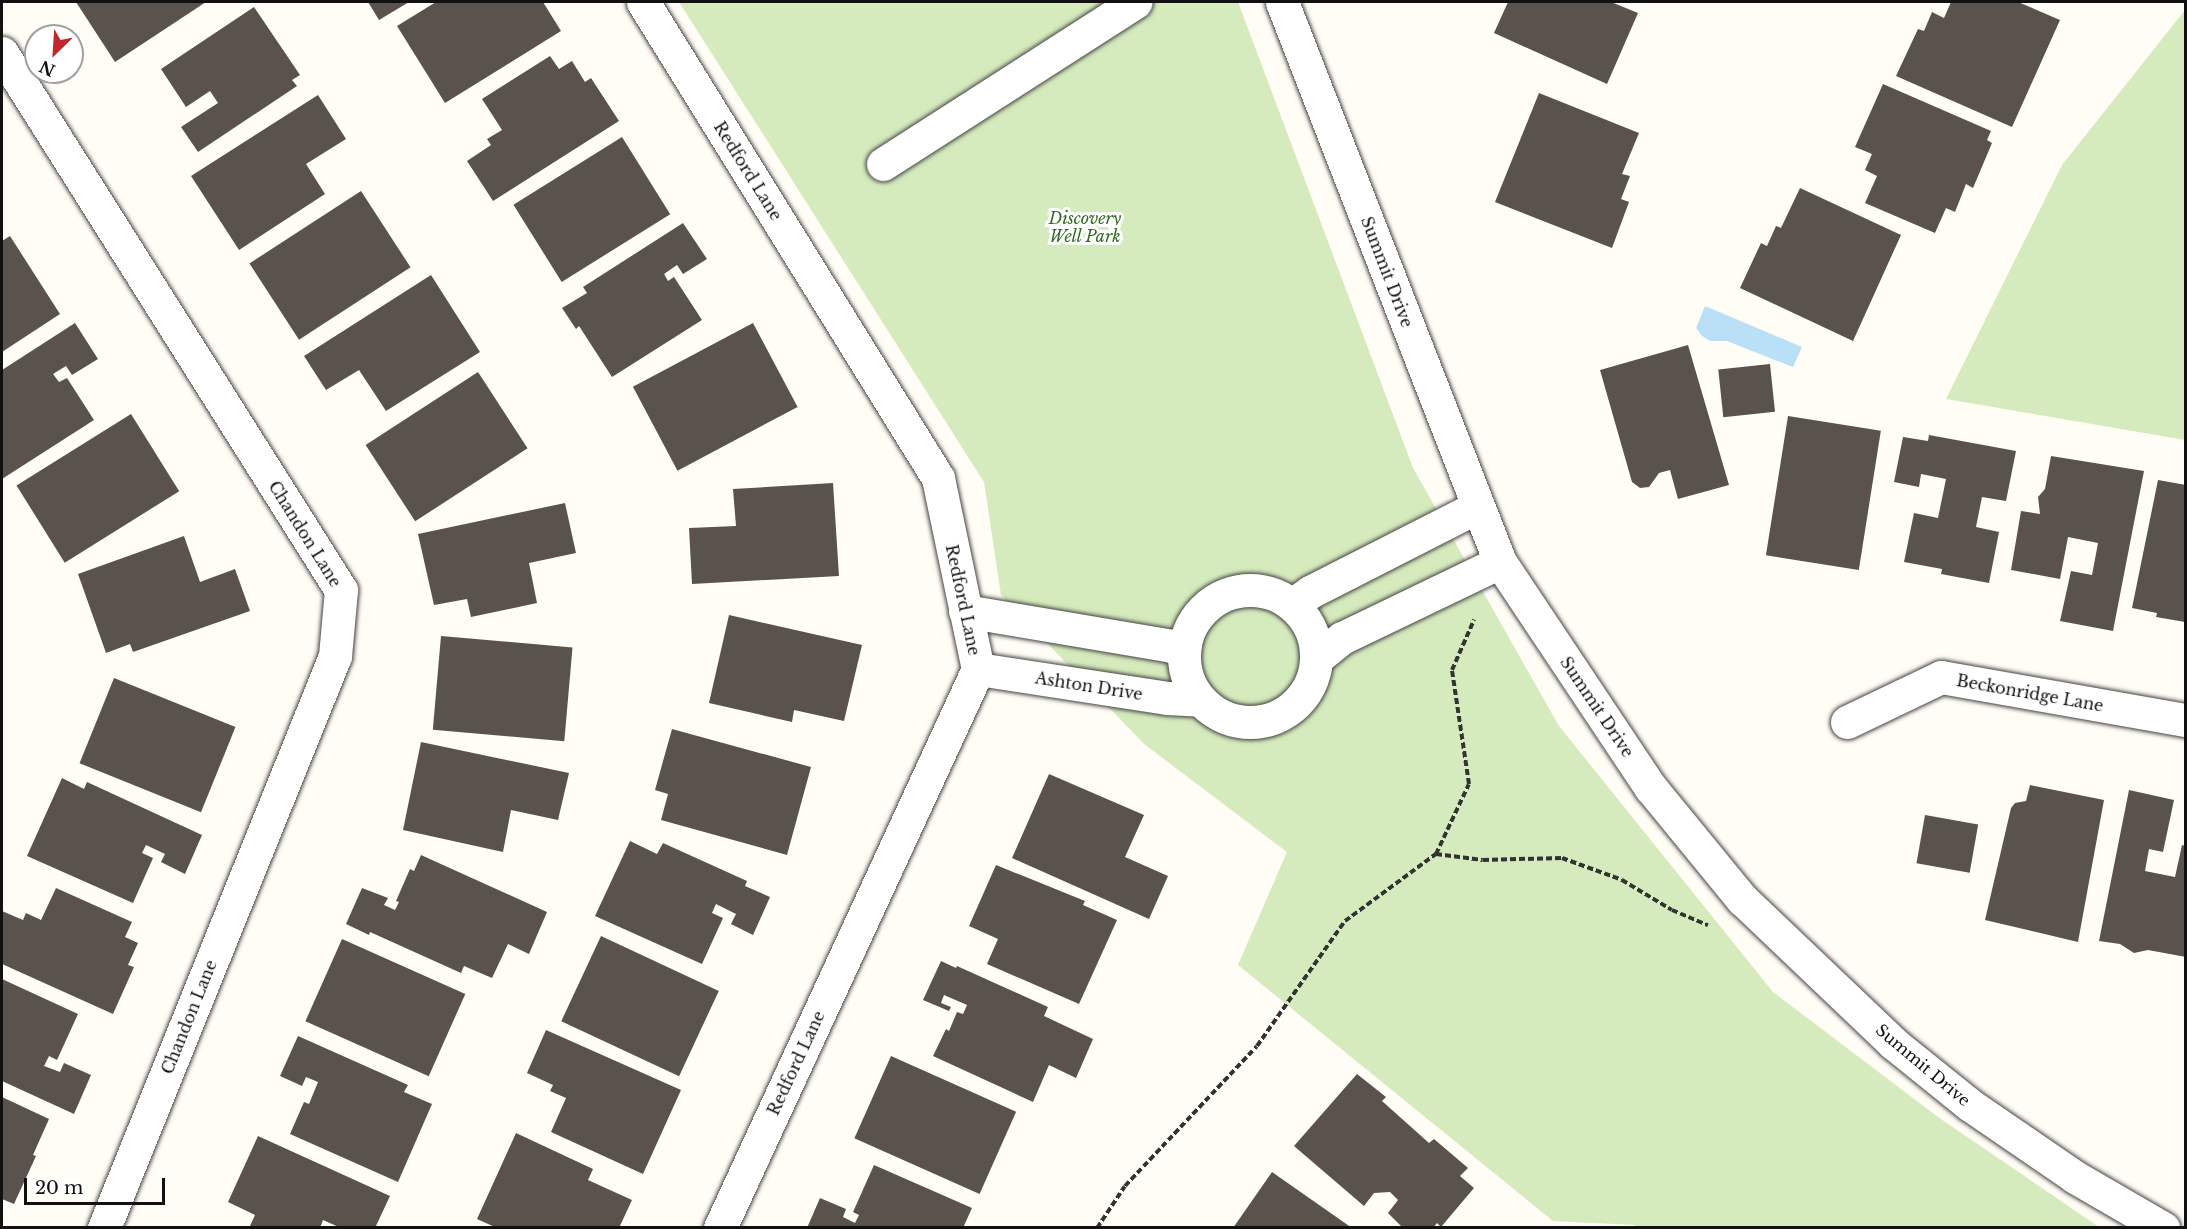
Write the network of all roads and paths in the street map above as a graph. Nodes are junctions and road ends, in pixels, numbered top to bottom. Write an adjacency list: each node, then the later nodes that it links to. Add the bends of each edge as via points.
1 (643, 2): 9 (street, Redford Lane, via 938,478)
2 (1135, 2): 5 (street)
3 (1282, 2): 6 (street, Summit Drive)
4 (2, 53): 18 (street, Chandon Lane, via 341,590 335,656)
5 (883, 164)
6 (1477, 507): 7 (street, Summit Drive); 8 (street)
7 (1500, 562): 11 (street, via 1342,638); 16 (path, via 1452,670 1469,784); 21 (street, Summit Drive, via 1651,788 1742,899 1893,1043 1970,1105 2075,1177)
8 (1293, 604): 10 (street, via 1272,593 1249,590 1226,594 1199,614); 11 (street, via 1310,629)
9 (965, 611): 10 (street, via 1171,646); 12 (street, Redford Lane)
10 (1185, 645): 13 (street, via 1189,683)
11 (1317, 658): 13 (street, via 1311,684 1295,706 1273,719 1247,723 1221,716)
12 (978, 669): 13 (street, Ashton Drive); 19 (street, Redford Lane)
13 (1200, 700)
14 (2186, 720): 15 (street, Beckonridge Lane, via 1941,677)
15 (1847, 722)
16 (1436, 855): 17 (path, via 1483,860 1562,858 1622,880 1672,910); 20 (path, via 1345,921 1257,1046 1125,1186)
17 (1717, 929)
18 (104, 1227)
19 (720, 1227)
20 (1097, 1227)
21 (2163, 1227)

